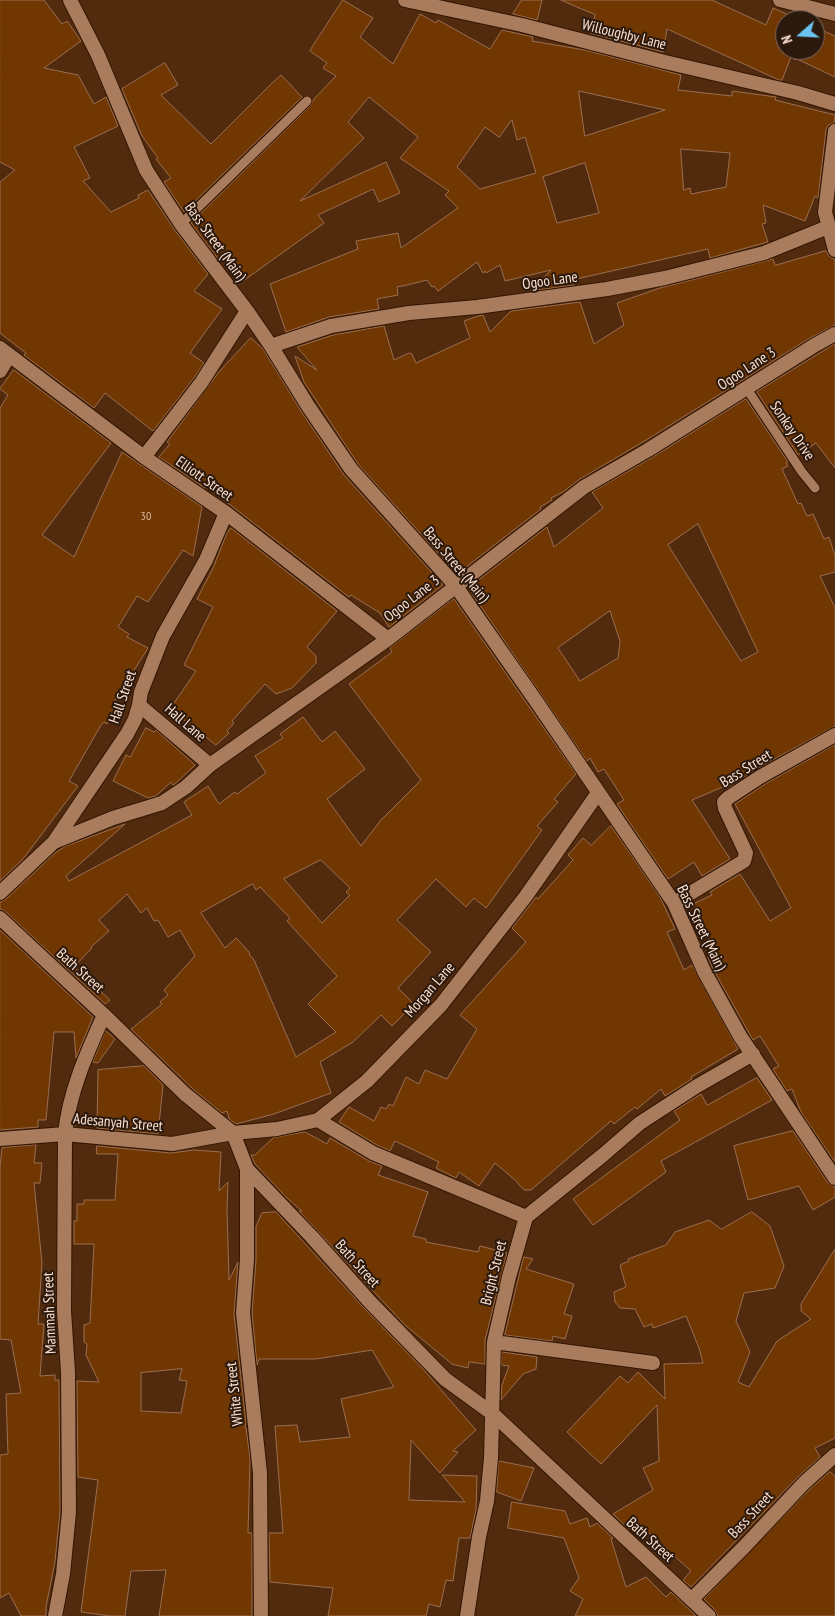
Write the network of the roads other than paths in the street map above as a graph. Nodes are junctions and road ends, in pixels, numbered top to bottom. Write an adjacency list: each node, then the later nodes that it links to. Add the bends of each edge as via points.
1 (70, 0): 8 (street, Bass Street (Main), via 98,55 146,170)
2 (405, 0): 6 (street, Willoughby Lane, via 522,25)
3 (780, 0): 4 (street)
4 (835, 14)
5 (307, 101): 8 (lane)
6 (835, 104)
7 (835, 131): 9 (street, via 825,212)
8 (181, 224): 11 (street, Bass Street (Main))
9 (828, 226): 10 (street); 13 (street, Ogoo Lane, via 764,253 665,278 607,289 340,324)
10 (835, 250)
11 (247, 311): 13 (street, Bass Street (Main)); 17 (street, via 202,383)
12 (835, 334): 16 (street, Ogoo Lane 3)
13 (271, 346): 20 (street, Bass Street (Main), via 351,469)
14 (4, 352): 15 (street); 17 (street, Elliott Street)
15 (0, 372)
16 (747, 389): 18 (lane, Sonkay Drive); 20 (street, Ogoo Lane 3, via 584,487)
17 (144, 457): 19 (street, Elliott Street)
18 (815, 488)
19 (226, 513): 21 (street, Elliott Street); 22 (street, Hall Street, via 206,560 163,636 141,692)
20 (455, 586): 21 (street, Ogoo Lane 3); 25 (street, Bass Street (Main))
21 (388, 639): 24 (street, Ogoo Lane 3)
22 (140, 705): 24 (street, Hall Lane); 26 (street, Hall Street, via 127,734)
23 (835, 735): 28 (street, Bass Street, via 724,802 746,853 744,861)
24 (210, 765): 26 (street, Ogoo Lane 3, via 162,803 113,818)
25 (598, 793): 28 (street, Bass Street (Main)); 32 (street, Morgan Lane, via 526,896 441,1005 367,1081)
26 (54, 842): 27 (street, Hall Street)
27 (0, 894)
28 (674, 903): 31 (street, Bass Street (Main), via 704,971)
29 (0, 918): 30 (street, Bath Street)
30 (104, 1014): 33 (street, Bath Street, via 184,1094); 34 (street, Mammah Street, via 84,1060 67,1113)
31 (753, 1054): 37 (street, Bass Street (Main)); 38 (street, via 640,1123)
32 (318, 1120): 33 (street, Morgan Lane, via 277,1129); 38 (street, via 373,1153)
33 (233, 1133): 34 (street, Adesanyah Street, via 172,1144); 36 (street, Bath Street)
34 (65, 1134): 35 (street, Adesanyah Street); 44 (street, Mammah Street, via 64,1311 69,1512)
35 (0, 1139)
36 (247, 1169): 41 (street, Bath Street, via 446,1379); 45 (street, White Street, via 243,1313 260,1473)
37 (835, 1178)
38 (526, 1217): 39 (street, Bright Street, via 508,1277)
39 (494, 1342): 40 (street); 41 (street, Bright Street)
40 (653, 1363)
41 (493, 1414): 43 (street, Bath Street); 46 (street, Bright Street, via 487,1501)
42 (835, 1455): 43 (street, Bass Street)
43 (692, 1599): 47 (street, Bath Street)
44 (55, 1616)
45 (261, 1616)
46 (467, 1616)
47 (709, 1616)

